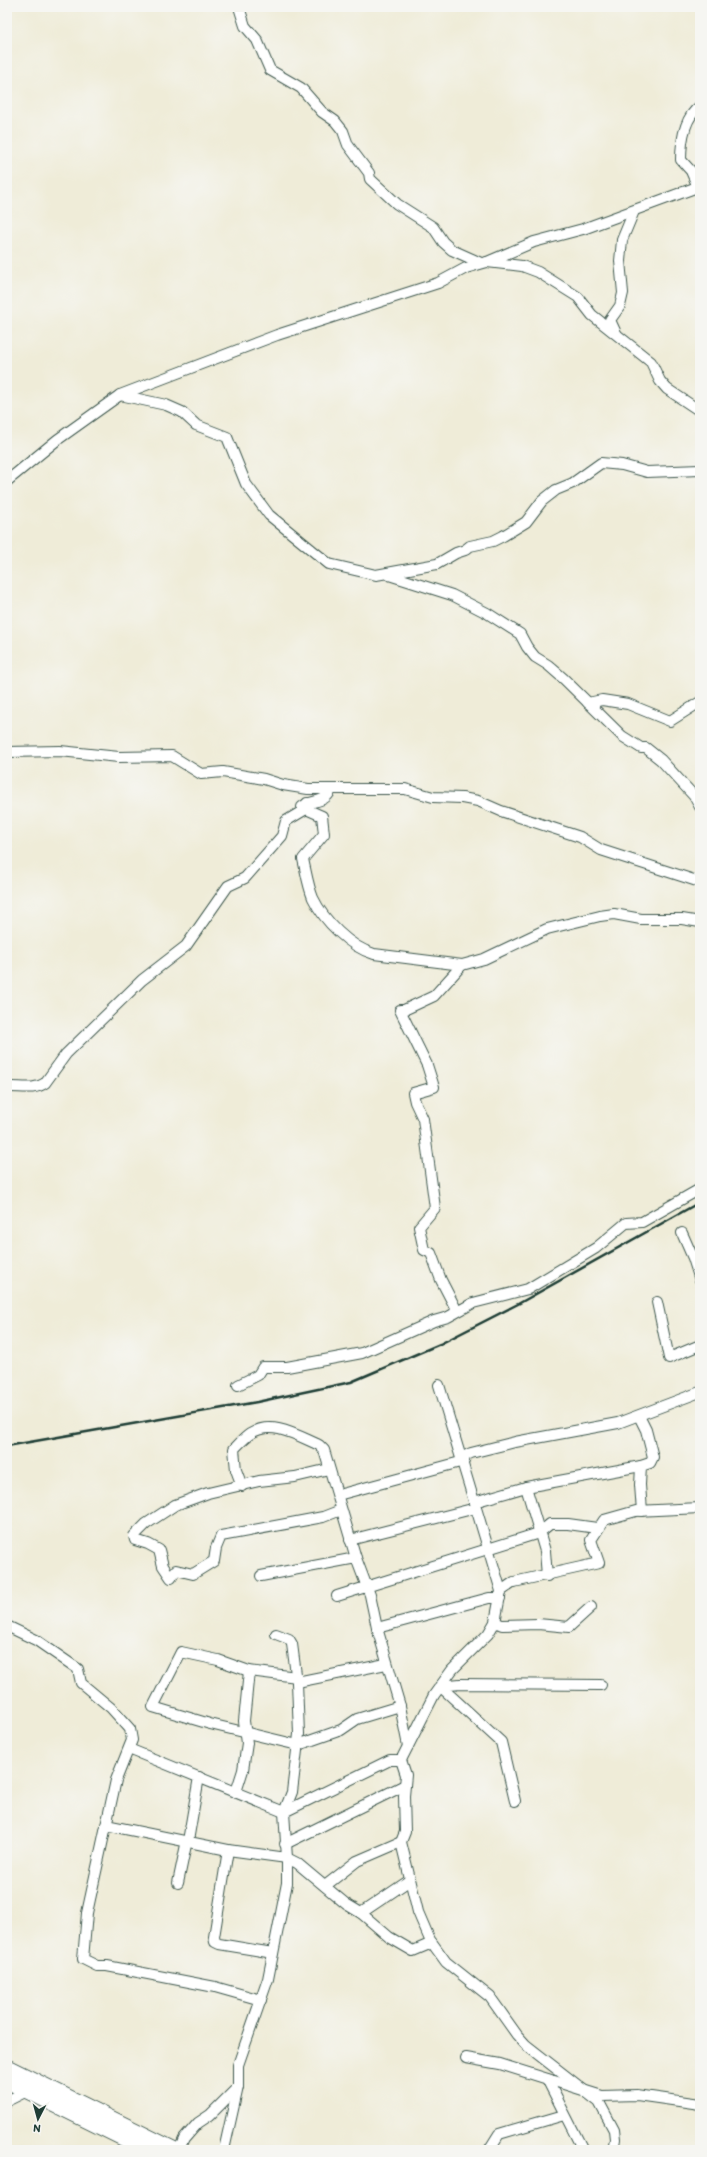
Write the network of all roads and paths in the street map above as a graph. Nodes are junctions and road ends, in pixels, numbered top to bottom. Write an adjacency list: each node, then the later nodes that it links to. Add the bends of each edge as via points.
1 (239, 7): 5 (street, via 245,26 257,40 270,70 301,88 322,112 335,121 343,131 348,146 369,173 370,179 397,204 433,227 452,250)
2 (700, 106): 3 (street, via 691,113 684,130 680,160 691,171)
3 (699, 186): 4 (street)
4 (634, 211): 5 (street, via 583,229 534,242); 6 (street, via 622,240 620,261 623,293 620,306 610,320)
5 (484, 262): 6 (street, via 522,266 538,272 578,296 592,315); 7 (street, via 466,268 438,283 277,335)
6 (617, 335): 8 (street, via 651,362 667,389)
7 (120, 395): 10 (street, via 57,440); 11 (street, via 166,405 182,412 196,426 227,437 246,484 269,515 329,564 368,574)
8 (700, 411)
9 (700, 470): 11 (street, via 647,472 622,465 601,463 573,483 556,490 542,501 526,522 503,536 470,546 437,564)
10 (7, 482)
11 (383, 574): 13 (street, via 452,595 514,630 520,634 535,657 548,664)
12 (700, 702): 13 (street, via 670,721 611,700)
13 (588, 703): 18 (street, via 628,742 646,748 661,760 694,796)
14 (7, 752): 15 (street, via 60,751 119,757 172,756 201,774 223,772)
15 (283, 785): 16 (street); 17 (street, via 296,791)
16 (331, 790): 17 (street, via 322,800); 19 (street, via 405,789 432,798 478,801 580,837 601,850)
17 (307, 806): 21 (street, via 322,816 324,834 303,859 310,891 318,907 342,934 364,951 374,954); 22 (street, via 286,821 282,836 245,878 228,886 186,946 142,980 66,1054 45,1083 32,1088)
18 (700, 807)
19 (700, 882)
20 (700, 922): 21 (street, via 682,919 641,919 614,914 600,916 547,928 484,959)
21 (462, 965): 27 (street, via 434,996 400,1010 427,1065 434,1087 413,1093 423,1118 435,1208 419,1227 424,1250 431,1253)
22 (7, 1087)
23 (700, 1189): 27 (street, via 642,1222 626,1223 596,1248 528,1289 473,1303)
24 (682, 1233): 25 (street)
25 (700, 1280)
26 (657, 1302): 28 (street, via 669,1358)
27 (457, 1311): 29 (street, via 362,1353 295,1366 263,1367 258,1375)
28 (700, 1345)
29 (238, 1385)
30 (439, 1385): 33 (street)
31 (700, 1392): 32 (street)
32 (639, 1416): 33 (street, via 618,1423 471,1453 465,1456); 34 (street, via 646,1430 653,1457 650,1463)
33 (464, 1461): 38 (street); 39 (street)
34 (641, 1466): 37 (street); 42 (street)
35 (329, 1468): 36 (street); 36 (street, via 324,1450 319,1445 278,1428 269,1428 251,1433 234,1449 236,1470); 38 (street)
36 (242, 1486): 41 (street, via 208,1493 175,1505 135,1534 135,1540 159,1550 163,1566 170,1578 176,1570 193,1574 214,1561 221,1536 323,1517)
37 (526, 1488): 39 (street); 44 (street)
38 (338, 1495): 41 (street)
39 (475, 1505): 45 (street); 46 (street)
40 (700, 1508): 42 (street)
41 (342, 1510): 45 (street)
42 (642, 1511): 43 (street, via 604,1520)
43 (597, 1528): 44 (street, via 550,1524); 49 (street, via 591,1540 599,1563)
44 (539, 1533): 46 (street); 49 (street, via 545,1551)
45 (350, 1540): 47 (street)
46 (489, 1550): 50 (street); 51 (street)
47 (356, 1558): 48 (street); 50 (street)
48 (261, 1576)
49 (547, 1576): 51 (street, via 514,1582)
50 (368, 1586): 52 (street); 56 (street)
51 (501, 1594): 54 (street); 56 (street)
52 (337, 1596)
53 (591, 1607): 54 (street, via 569,1628 538,1624 502,1625)
54 (495, 1622): 62 (street, via 488,1634 452,1670)
55 (7, 1626): 67 (street, via 36,1640 78,1669 81,1683 111,1708 130,1729 132,1740)
56 (377, 1628): 58 (street)
57 (276, 1634): 60 (street, via 289,1639 292,1644)
58 (386, 1664): 60 (street); 63 (street)
59 (249, 1671): 60 (street); 64 (street, via 244,1721); 64 (street, via 218,1660 181,1652 153,1707)
60 (297, 1679): 65 (street)
61 (601, 1685): 62 (street)
62 (440, 1686): 66 (street); 72 (street, via 501,1742)
63 (400, 1706): 65 (street, via 357,1719 342,1730); 66 (street)
64 (247, 1733): 65 (street); 71 (street, via 243,1770)
65 (298, 1746): 73 (street, via 292,1792)
66 (408, 1746): 68 (street)
67 (129, 1748): 69 (street); 74 (street, via 116,1780)
68 (400, 1760): 70 (street, via 406,1775); 73 (street, via 390,1760)
69 (199, 1777): 71 (street); 75 (street)
70 (405, 1785): 76 (street, via 405,1832); 77 (street)
71 (236, 1792): 73 (street)
72 (515, 1801)
73 (284, 1812): 77 (street)
74 (106, 1825): 75 (street); 86 (street, via 87,1912 83,1959 97,1966 215,1987)
75 (188, 1841): 78 (street); 81 (street)
76 (401, 1842): 80 (street); 82 (street, via 358,1861)
77 (285, 1844): 79 (street)
78 (228, 1850): 79 (street); 85 (street, via 215,1942)
79 (288, 1858): 82 (street); 85 (street, via 287,1883)
80 (410, 1880): 83 (street); 84 (street, via 423,1927)
81 (178, 1883)
82 (325, 1886): 83 (street)
83 (361, 1913): 84 (street, via 388,1937 413,1951)
84 (432, 1943): 93 (street, via 446,1962 490,1997 526,2045)
85 (273, 1953): 86 (street)
86 (261, 2000): 92 (street, via 238,2066)
87 (466, 2058): 89 (street, via 500,2064)
88 (7, 2067): 91 (highway)
89 (548, 2079): 93 (street); 96 (street)
90 (7, 2081): 91 (highway)
91 (33, 2087): 94 (street); 97 (highway); 98 (highway)
92 (238, 2087): 99 (street, via 210,2115 198,2123 184,2139); 100 (street)
93 (587, 2091): 95 (street, via 602,2096 637,2095); 103 (street, via 599,2102 614,2130 616,2139)
94 (7, 2101)
95 (700, 2104)
96 (564, 2114): 101 (street, via 498,2134); 102 (street)
97 (147, 2150)
98 (175, 2150)
99 (179, 2150)
100 (224, 2150)
101 (489, 2150)
102 (583, 2150)
103 (613, 2150)

